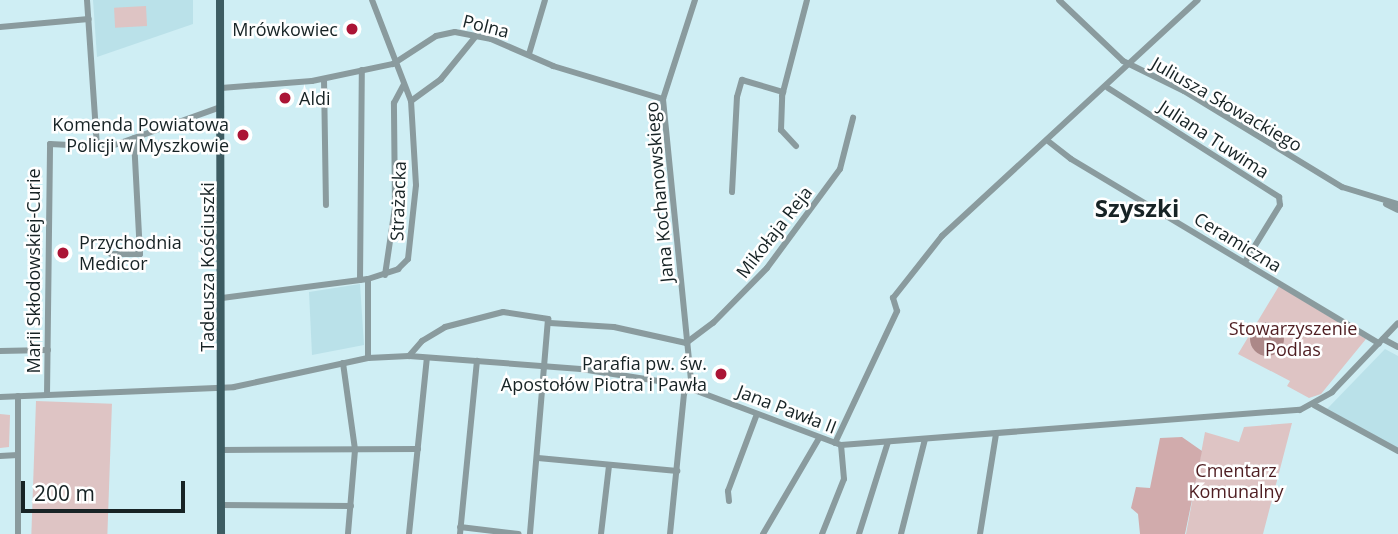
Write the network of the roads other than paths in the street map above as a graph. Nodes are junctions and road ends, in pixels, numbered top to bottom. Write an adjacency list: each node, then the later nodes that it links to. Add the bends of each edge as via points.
1 (87, 0): 11 (street)
2 (220, 0): 20 (main road, Tadeusza Kościuszki)
3 (372, 0): 15 (street, Strażacka)
4 (545, 0): 14 (street)
5 (695, 0): 23 (street, Jana Kochanowskiego)
6 (807, 0): 22 (street)
7 (1059, 0): 16 (street, Juliusza Słowackiego)
8 (1183, 0): 10 (street)
9 (1198, 0): 10 (street)
10 (1190, 8): 16 (street)
11 (89, 19): 12 (street); 30 (street)
12 (0, 27)
13 (476, 36): 14 (street, Polna); 15 (street, Polna, via 444,32); 24 (street, via 441,79)
14 (529, 54): 23 (street, Polna, via 553,66)
15 (393, 64): 17 (street, Polna); 19 (street, Strażacka)
16 (1131, 65): 21 (street); 32 (street, Juliusza Słowackiego, via 1184,91 1330,180)
17 (362, 71): 18 (street, Polna); 39 (street)
18 (324, 79): 20 (street, Polna); 34 (street)
19 (404, 84): 24 (street, Strażacka); 38 (street, via 394,103 395,207)
20 (221, 88): 25 (main road, Tadeusza Kościuszki)
21 (1108, 88): 28 (street); 37 (street, Juliana Tuwima, via 1279,197 1280,205)
22 (783, 92): 29 (street, via 781,130); 31 (street, via 742,80)
23 (663, 99): 44 (street, Jana Kochanowskiego)
24 (411, 101): 38 (street, Strażacka, via 416,185 409,255 402,266)
25 (221, 107): 27 (street); 40 (main road, Tadeusza Kościuszki)
26 (853, 118): 44 (street, Mikołaja Reja, via 840,169 767,268 713,323)
27 (134, 138): 30 (street); 36 (street, via 140,254)
28 (1048, 141): 37 (street, Ceramiczna); 65 (street, via 942,236 892,298 897,312)
29 (796, 146)
30 (97, 148): 46 (street, Marii Skłodowskiej-Curie, via 59,142 48,148)
31 (732, 192)
32 (1375, 198): 33 (street, Juliusza Słowackiego); 35 (street)
33 (1398, 204)
34 (326, 205)
35 (1398, 211)
36 (111, 254)
37 (1245, 262): 43 (street, Ceramiczna)
38 (385, 275): 39 (street, Strażacka)
39 (364, 280): 40 (street, Strażacka); 49 (street)
40 (222, 298): 55 (main road, Tadeusza Kościuszki)
41 (550, 323): 44 (street, via 614,327); 48 (street, via 503,312 445,327 422,341); 53 (street)
42 (1398, 323): 43 (street)
43 (1381, 341): 45 (street, Ceramiczna); 59 (street)
44 (686, 343): 54 (street, Jana Kochanowskiego)
45 (1398, 347)
46 (48, 350): 47 (street); 56 (street, Marii Skłodowskiej-Curie)
47 (0, 351)
48 (409, 356): 49 (street, Jana Pawła II); 50 (street, Jana Pawła II)
49 (368, 358): 52 (street, Jana Pawła II)
50 (427, 358): 51 (street, Jana Pawła II); 66 (street)
51 (477, 361): 53 (street, Jana Pawła II); 78 (street)
52 (343, 363): 55 (street, Jana Pawła II); 68 (street)
53 (546, 366): 54 (street, Jana Pawła II); 72 (street)
54 (688, 386): 60 (street, Jana Pawła II); 74 (street, Jana Kochanowskiego)
55 (222, 388): 56 (street, Jana Pawła II); 67 (main road, Tadeusza Kościuszki)
56 (47, 395): 57 (street, Jana Pawła II)
57 (18, 396): 58 (street, Jana Pawła II); 70 (street)
58 (0, 397)
59 (1314, 405): 61 (street, Jana Pawła II, via 1300,410); 69 (street)
60 (757, 414): 62 (street, Jana Pawła II); 75 (street, via 728,491)
61 (996, 434): 63 (street, Jana Pawła II); 91 (street)
62 (819, 438): 65 (street, Jana Pawła II); 87 (street)
63 (926, 439): 64 (street, Jana Pawła II); 90 (street)
64 (888, 442): 65 (street, Jana Pawła II); 89 (street)
65 (838, 444): 88 (street, via 844,479)
66 (418, 449): 68 (street); 82 (street)
67 (221, 450): 68 (street); 76 (main road, Tadeusza Kościuszki)
68 (355, 450): 77 (street)
69 (1398, 451)
70 (18, 455): 71 (street); 79 (street)
71 (0, 456)
72 (538, 458): 73 (street); 84 (street)
73 (609, 466): 74 (street); 85 (street)
74 (677, 471): 86 (street, Jana Kochanowskiego)
75 (729, 501)
76 (221, 505): 77 (street); 80 (main road, Tadeusza Kościuszki)
77 (351, 506): 81 (street)
78 (460, 530): 83 (street)
79 (18, 534)
80 (221, 534)
81 (348, 534)
82 (409, 534)
83 (519, 534)
84 (530, 534)
85 (601, 534)
86 (670, 534)
87 (763, 534)
88 (822, 534)
89 (859, 534)
90 (901, 534)
91 (980, 534)

